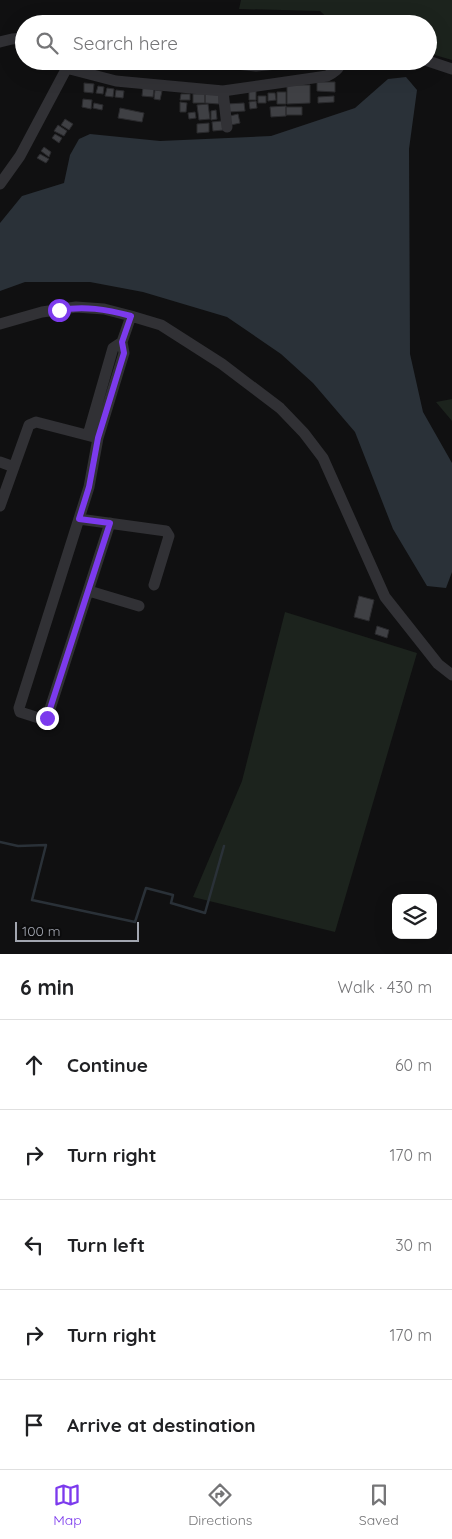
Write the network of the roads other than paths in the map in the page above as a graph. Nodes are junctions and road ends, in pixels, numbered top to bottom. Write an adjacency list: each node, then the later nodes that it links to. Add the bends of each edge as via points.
1 (15, 39): 2 (street)
2 (0, 42)
3 (437, 64): 7 (street)
4 (66, 70): 10 (street, via 20,156)
5 (87, 70): 8 (street, via 116,80)
6 (336, 70): 8 (street, via 326,76)
7 (452, 70)
8 (222, 91): 9 (street)
9 (226, 127)
10 (0, 184)
11 (131, 316): 12 (street, via 104,309 76,308 42,312); 13 (street, via 122,342 124,353); 22 (street, via 161,325 222,364 280,408 304,433 323,458 385,597 438,664)
12 (0, 324)
13 (93, 437): 15 (street, via 32,423); 17 (street, via 89,487)
14 (0, 462): 15 (street)
15 (14, 468): 16 (street)
16 (0, 506)
17 (79, 519): 18 (street); 20 (street, via 20,712 47,718)
18 (110, 523): 19 (street, via 169,533); 20 (street)
19 (154, 585)
20 (89, 592): 21 (street)
21 (139, 606)
22 (452, 675)

